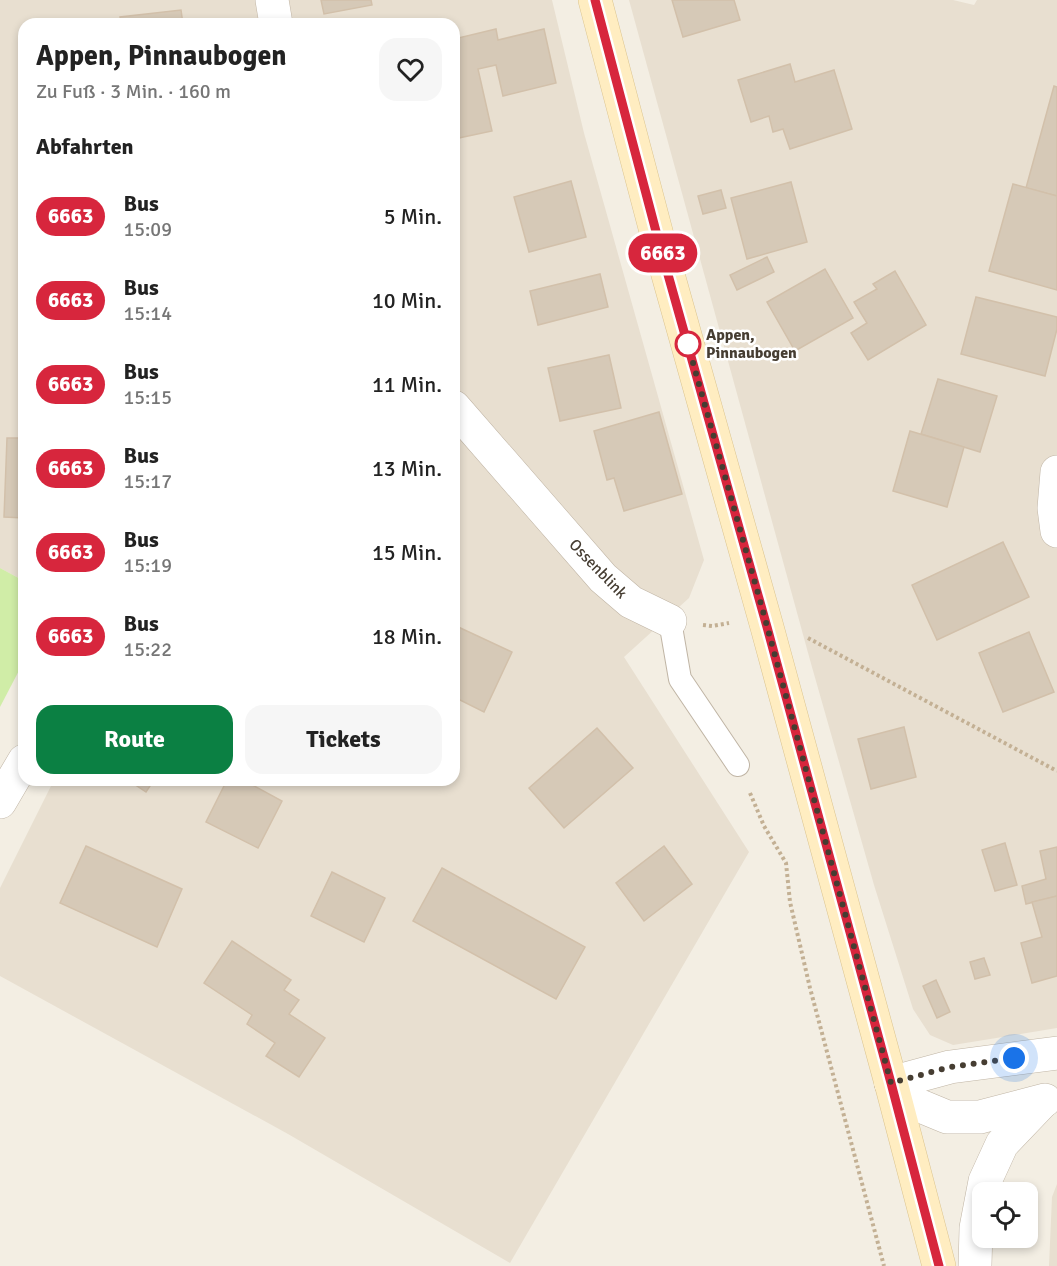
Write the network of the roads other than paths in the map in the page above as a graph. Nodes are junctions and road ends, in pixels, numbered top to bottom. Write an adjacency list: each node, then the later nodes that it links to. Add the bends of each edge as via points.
1 (272, 0): 3 (street)
2 (594, 0): 12 (main road)
3 (275, 18)
4 (460, 414): 7 (street, Ossenblink, via 603,578 631,602)
5 (1057, 472): 6 (street)
6 (1057, 531)
7 (670, 621): 8 (lane, Ossenblink, via 680,679)
8 (738, 765)
9 (18, 771): 10 (street)
10 (0, 802)
11 (1057, 1053): 12 (street, via 950,1067)
12 (891, 1083): 13 (street, via 918,1105 947,1117 980,1117); 14 (main road)
13 (1050, 1097): 15 (street, via 1002,1144 985,1181 976,1228)
14 (939, 1266)
15 (975, 1266)

